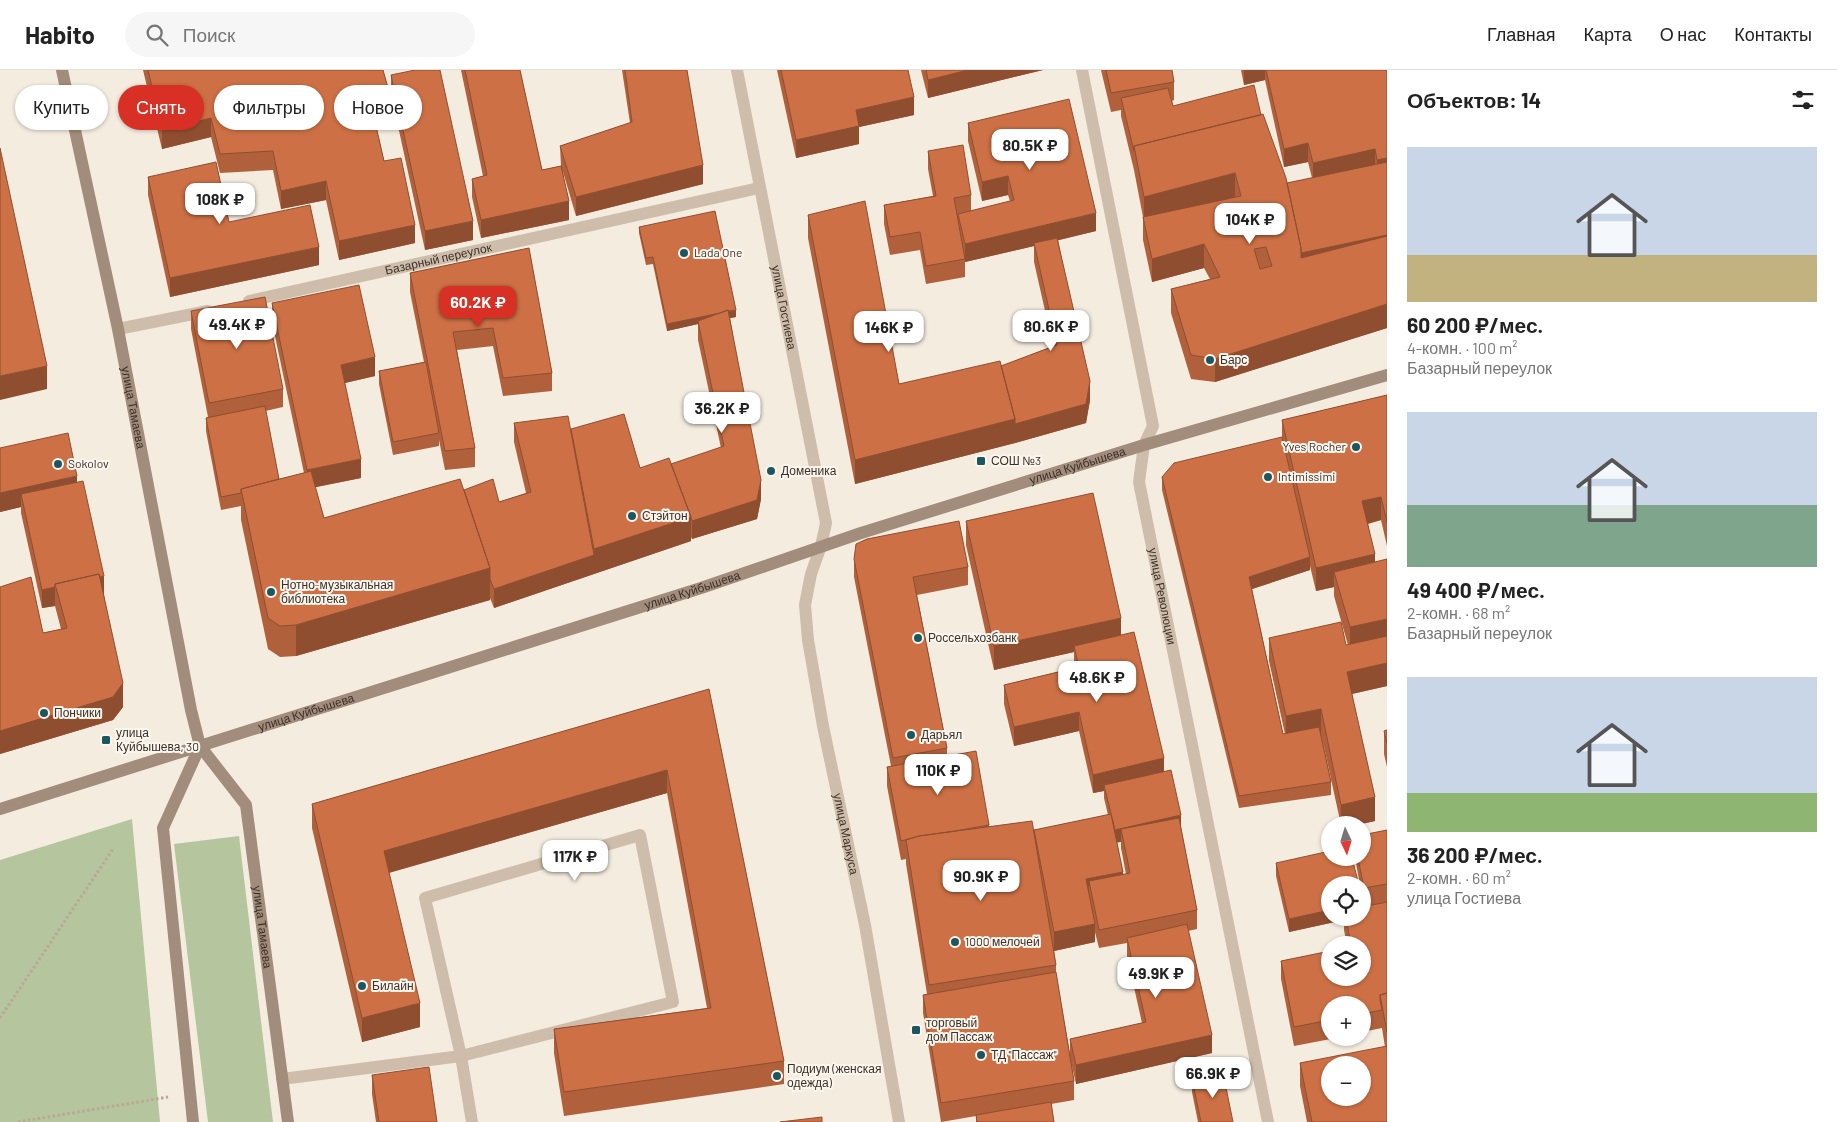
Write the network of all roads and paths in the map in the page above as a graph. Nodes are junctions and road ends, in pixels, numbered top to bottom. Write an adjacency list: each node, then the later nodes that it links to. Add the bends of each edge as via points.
1 (62, 70): 7 (main road, улица Тамаева)
2 (737, 70): 4 (street, улица Гостиева)
3 (1082, 70): 9 (street, улица Революции, via 1153,426)
4 (759, 188): 5 (street, Базарный переулок); 10 (street, улица Гостиева, via 826,523)
5 (238, 304)
6 (219, 308): 7 (street)
7 (118, 329): 11 (main road, улица Тамаева)
8 (1387, 375): 9 (main road, улица Куйбышева)
9 (1144, 445): 10 (main road, улица Куйбышева); 23 (street, улица Революции, via 1140,482)
10 (821, 546): 11 (main road, улица Куйбышева, via 701,588); 22 (street, улица Маркуса, via 805,604 808,640 865,925)
11 (200, 746): 12 (main road, улица Куйбышева); 16 (main road, улица Тамаева, via 246,805); 17 (main road, via 163,828)
12 (0, 809)
13 (112, 849): 14 (path)
14 (0, 1018)
15 (461, 1056): 15 (street, via 425,898 640,835 673,1002); 16 (street); 21 (street)
16 (282, 1080): 20 (main road, улица Тамаева)
17 (190, 1094): 18 (path); 19 (main road)
18 (18, 1122)
19 (193, 1122)
20 (288, 1122)
21 (472, 1122)
22 (899, 1122)
23 (1268, 1122)

